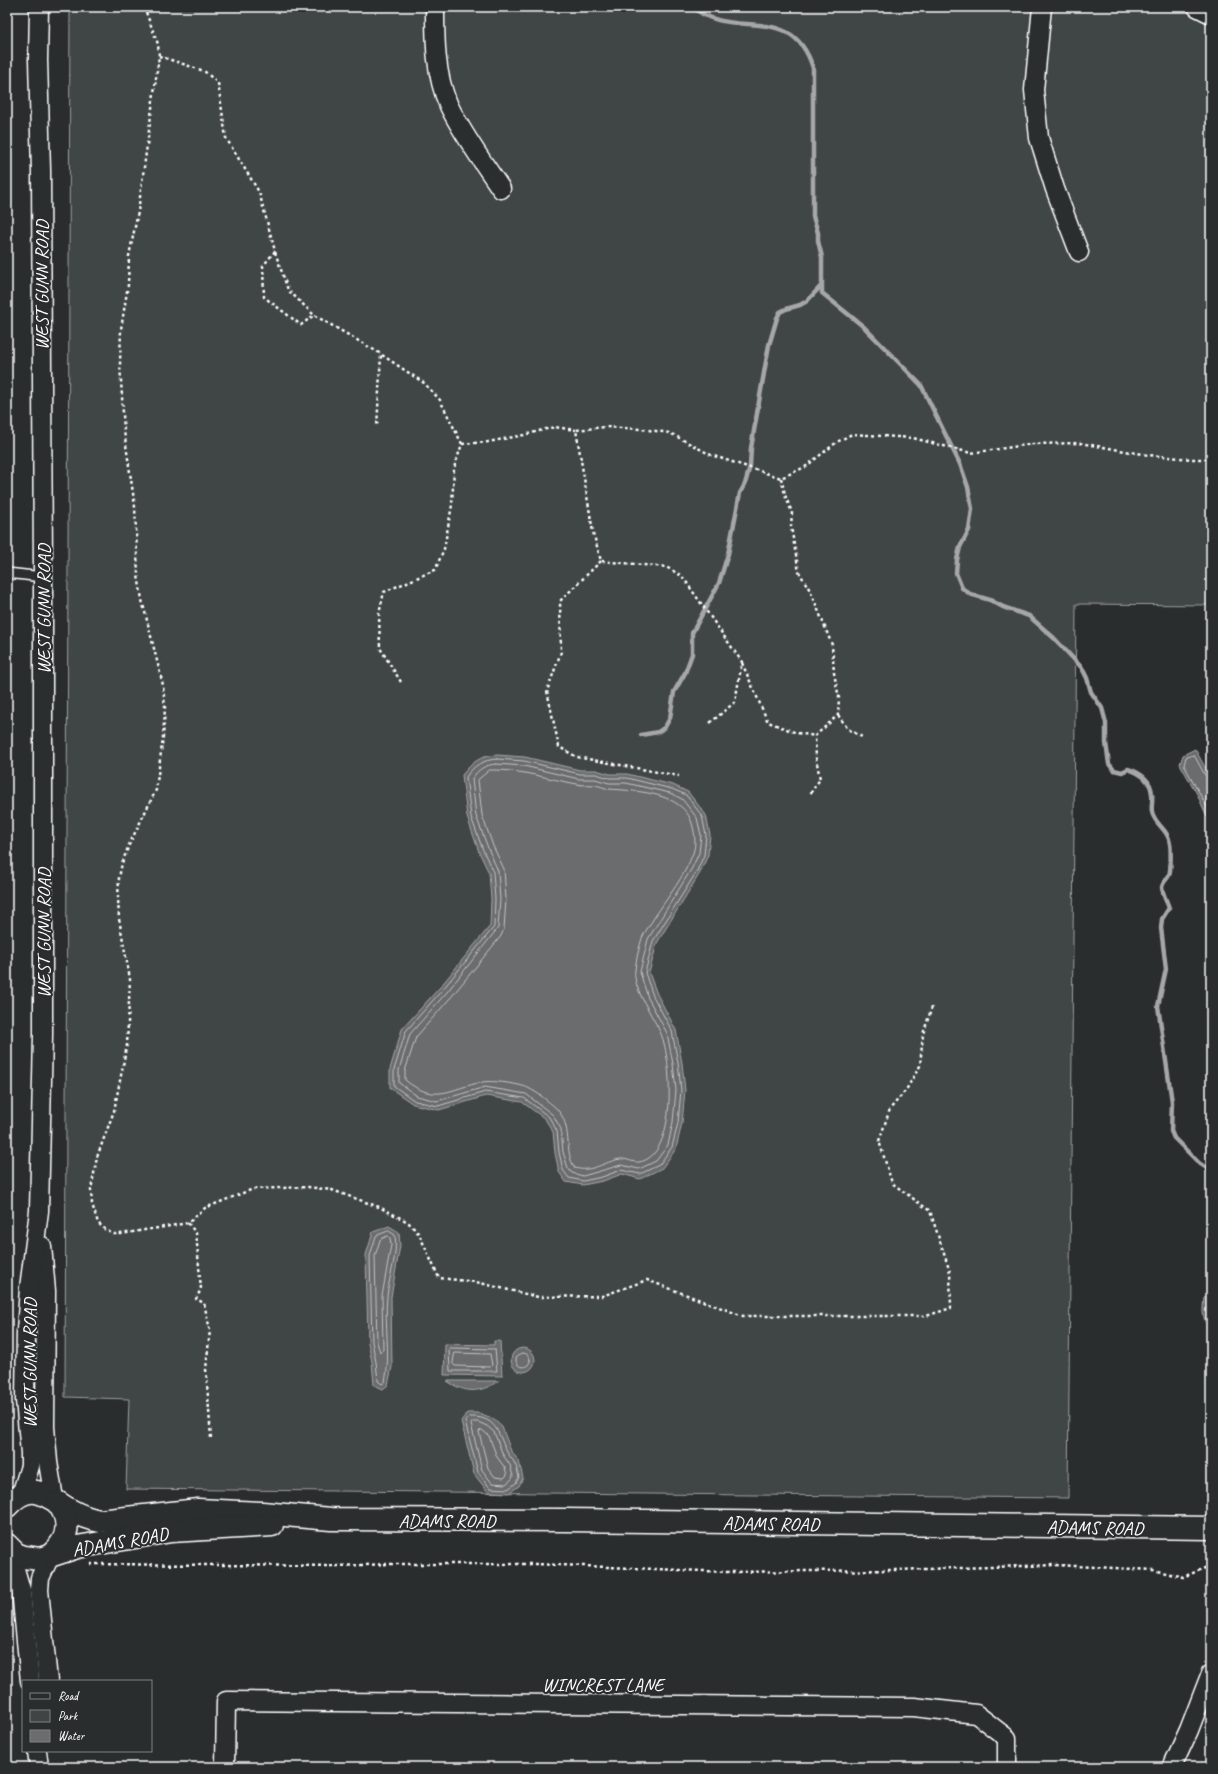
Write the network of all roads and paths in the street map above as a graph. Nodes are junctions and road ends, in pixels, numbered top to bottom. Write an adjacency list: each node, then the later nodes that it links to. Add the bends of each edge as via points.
1 (39, 7): 20 (street, WEST GUNN ROAD)
2 (144, 7): 7 (path, via 158,44)
3 (435, 7): 8 (street, via 436,54 449,104 462,130)
4 (1042, 7): 10 (street, via 1034,90 1039,138)
5 (1197, 7): 6 (street)
6 (1211, 14)
7 (159, 56): 9 (path, via 204,71 218,83 226,138 259,192); 31 (path, via 138,212 129,256 120,364 124,423 135,507 138,575 163,685 165,708 156,790 129,845 119,878 119,919 130,979 127,1045 114,1111 97,1157 91,1190 98,1223 102,1229 114,1234)
8 (500, 189)
9 (275, 251): 11 (path, via 288,290); 11 (path, via 263,266 264,297 301,325)
10 (1079, 252)
11 (314, 315): 12 (path)
12 (382, 354): 13 (path); 15 (path, via 424,383 440,400)
13 (377, 427)
14 (576, 430): 15 (path, via 554,427 488,442); 17 (path, via 605,427 670,433 711,455); 18 (path)
15 (462, 444): 22 (path, via 454,468 452,505 444,549 435,570 384,592 379,614 380,648)
16 (1211, 459): 17 (path, via 1148,455 1080,443 1033,444 971,453 913,438 852,434 837,442 805,467)
17 (781, 478): 23 (path, via 792,512 790,527 799,572 811,592 832,645 839,698)
18 (600, 561): 21 (path, via 666,567 682,576); 27 (path, via 560,601 561,652 547,691 559,747 577,757)
19 (7, 573): 20 (lane)
20 (43, 577): 30 (street, WEST GUNN ROAD, via 43,1035)
21 (742, 662): 24 (path, via 735,702); 25 (path, via 768,722)
22 (401, 682)
23 (838, 715): 25 (path); 26 (path, via 848,729)
24 (710, 723)
25 (815, 736): 28 (path, via 820,779)
26 (862, 737)
27 (680, 776)
28 (810, 794)
29 (932, 1007): 31 (path, via 923,1034 920,1066 906,1090 890,1109 879,1141 892,1183 930,1211 950,1272 951,1308 926,1316 743,1316 647,1280 602,1296 538,1297 476,1282 439,1278 419,1234 408,1222 378,1207 332,1190 308,1187 253,1189 205,1208)
30 (39, 1211): 33 (street, WEST GUNN ROAD, via 26,1331 25,1400 30,1466); 34 (street, WEST GUNN ROAD, via 46,1291 45,1427 48,1462)
31 (188, 1223): 32 (path, via 196,1232 201,1289 196,1299 204,1303 210,1330 206,1369)
32 (211, 1438)
33 (12, 1500): 34 (main road, ADAMS ROAD, via 36,1492)
34 (56, 1501): 35 (main road, ADAMS ROAD, via 84,1516 100,1520 198,1510); 38 (main road, WEST GUNN ROAD, via 66,1517 67,1533 59,1548)
35 (331, 1519): 36 (main road, ADAMS ROAD); 38 (main road, ADAMS ROAD, via 171,1531 77,1547)
36 (1211, 1528)
37 (8, 1546): 38 (main road, ADAMS ROAD, via 16,1554 32,1559); 42 (street, via 21,1590)
38 (52, 1554): 43 (street, WEST GUNN ROAD, via 40,1578 38,1590)
39 (85, 1564): 40 (path, via 536,1564 728,1572 1056,1565 1153,1570 1183,1577)
40 (1211, 1568)
41 (1211, 1673): 50 (street)
42 (30, 1680)
43 (48, 1680)
44 (37, 1752): 46 (street)
45 (45, 1752): 47 (street)
46 (40, 1767)
47 (43, 1767)
48 (225, 1767): 49 (street, WINCREST LANE, via 226,1701 914,1707 976,1714 1007,1738)
49 (1007, 1767)
50 (1172, 1767)

